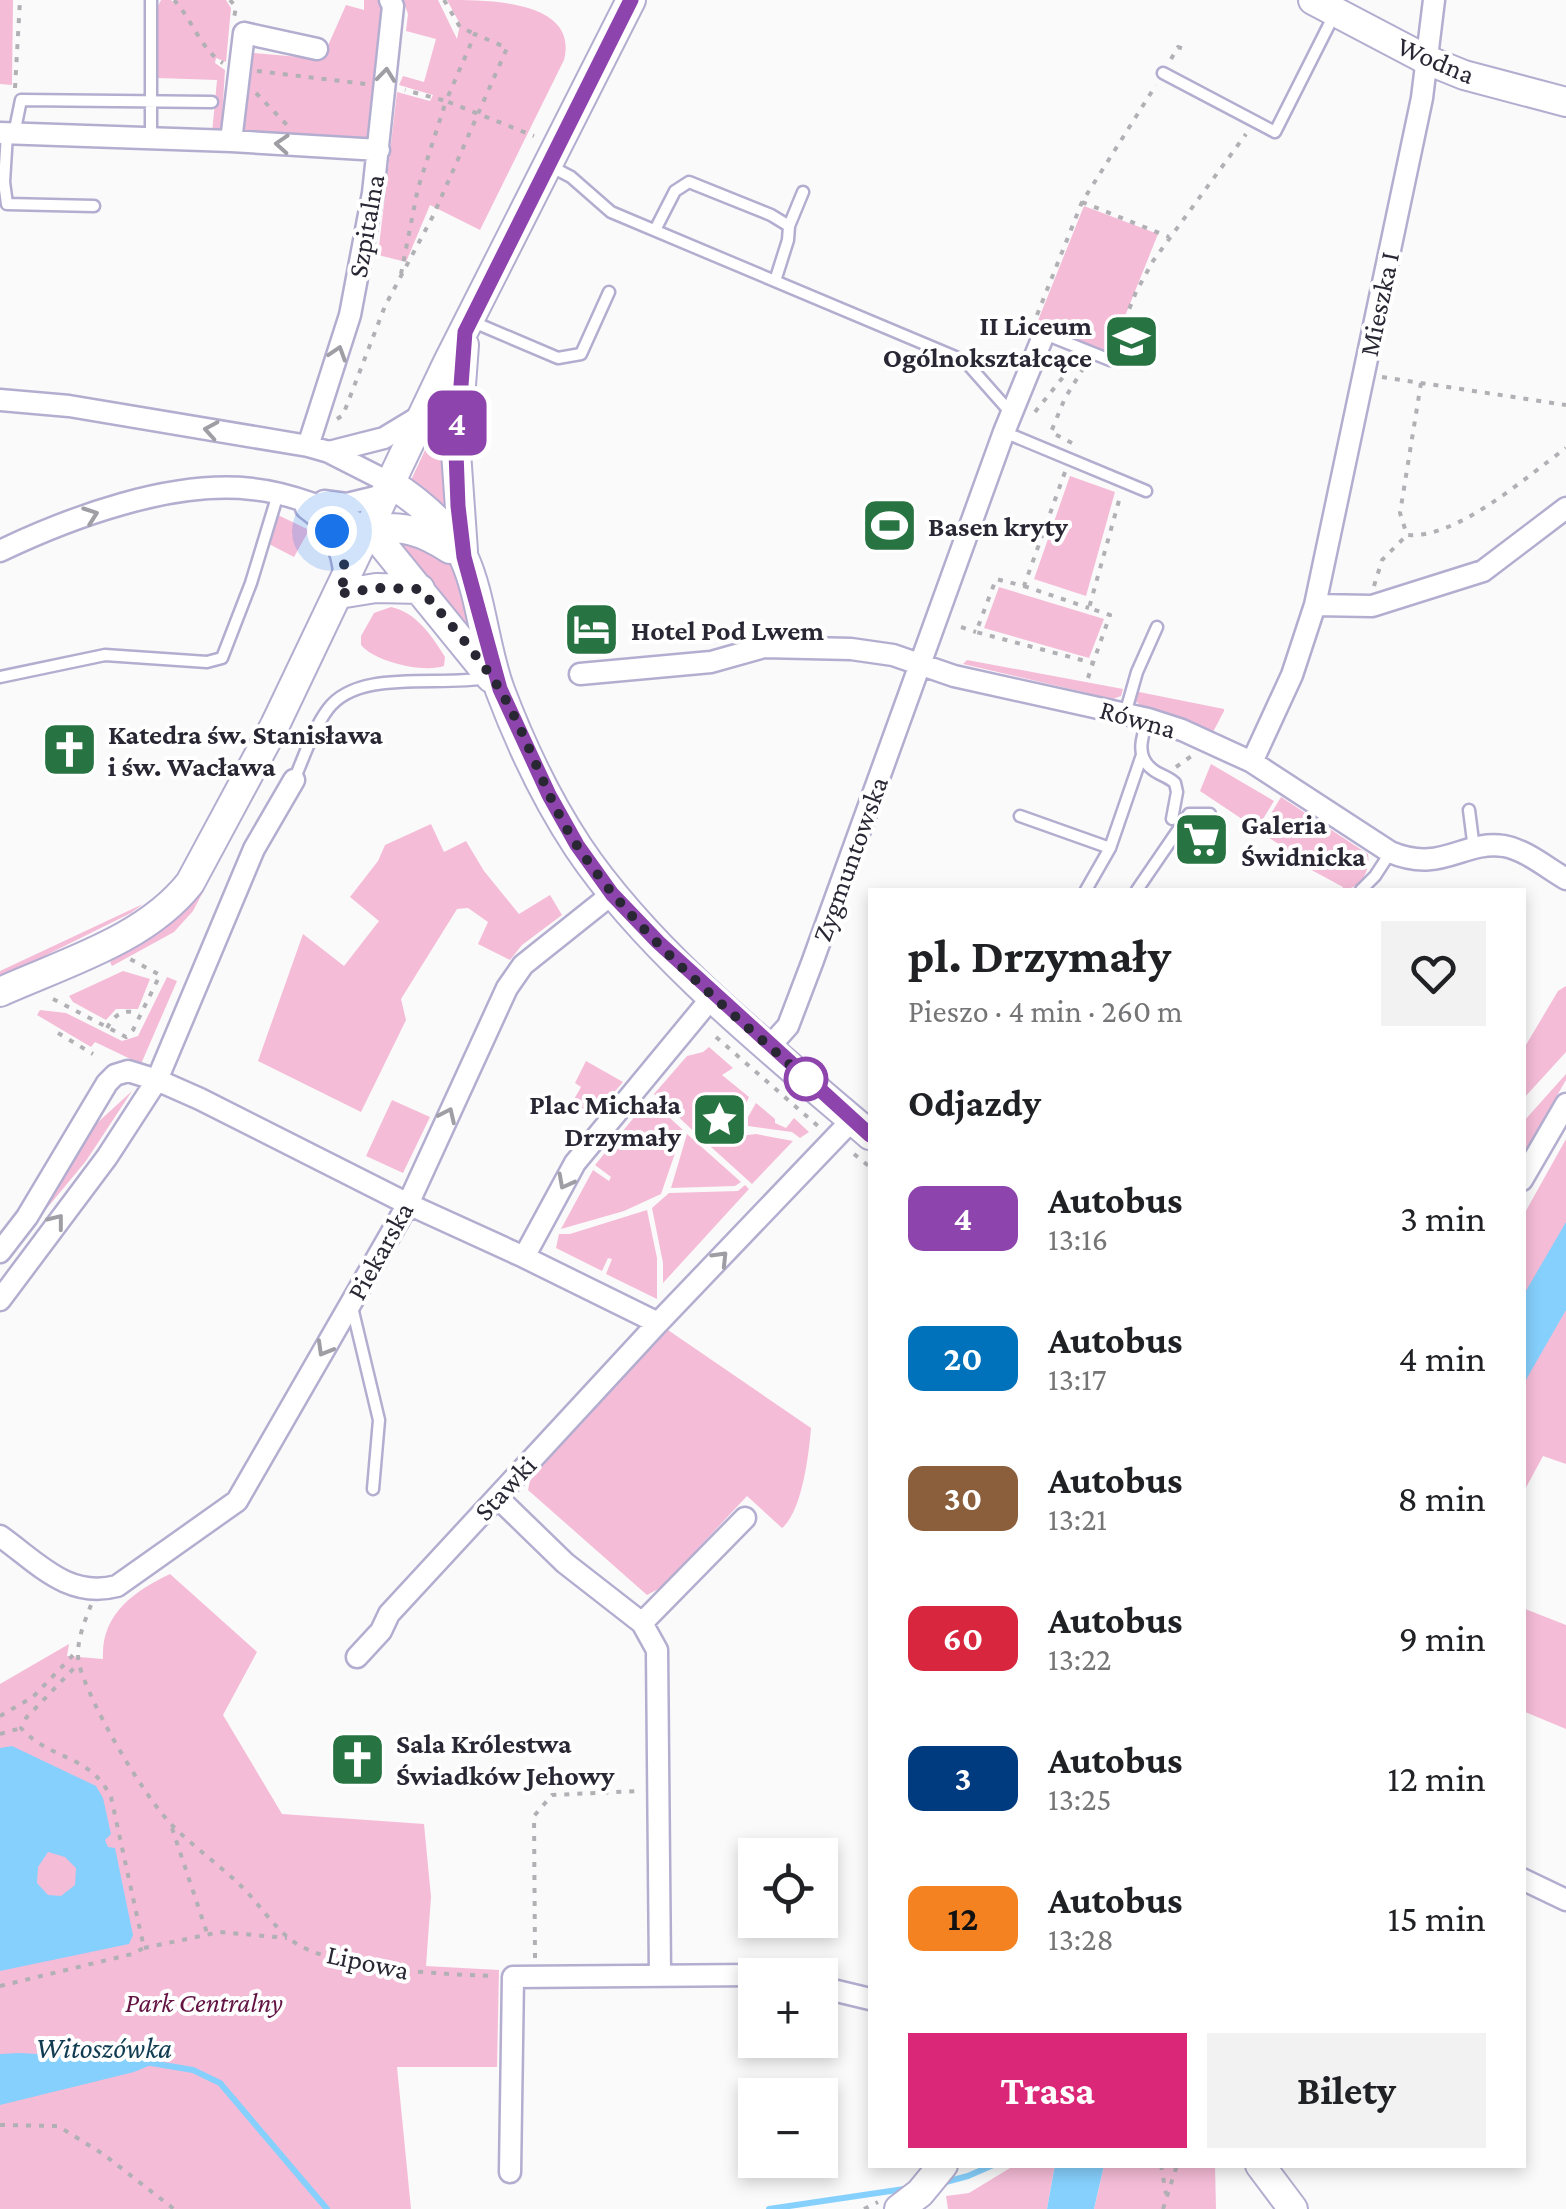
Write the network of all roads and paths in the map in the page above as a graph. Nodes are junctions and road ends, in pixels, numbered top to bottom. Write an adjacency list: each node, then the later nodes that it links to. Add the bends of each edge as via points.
1 (20, 0): 15 (path)
2 (151, 0): 16 (lane)
3 (390, 0): 14 (street, Szpitalna, one-way to 3)
4 (444, 0): 8 (path, via 460,26)
5 (631, 0): 27 (street)
6 (1434, 0): 11 (street, Mieszka I)
7 (1324, 6): 11 (street, Wodna); 21 (lane)
8 (475, 34): 17 (path); 20 (path, via 507,48)
9 (317, 48): 12 (street, via 244,33)
10 (1187, 50): 13 (path, via 1178,47)
11 (1427, 60): 19 (street, Wodna); 66 (street, Mieszka I)
12 (240, 69): 14 (path); 25 (street)
13 (1163, 73): 21 (lane); 29 (path)
14 (385, 86): 17 (path); 26 (street, Szpitalna)
15 (14, 93)
16 (150, 101): 18 (lane); 22 (lane, via 21,100); 24 (lane)
17 (446, 101): 20 (path); 34 (path, via 418,188)
18 (212, 102)
19 (1566, 102)
20 (478, 111): 23 (path); 34 (path)
21 (1275, 132): 33 (path, via 1246,133)
22 (7, 134): 24 (street); 30 (lane, via 7,204)
23 (534, 136)
24 (151, 139): 25 (street)
25 (231, 141): 26 (street, one-way to 25)
26 (379, 150): 48 (street, Szpitalna, one-way to 26, via 350,315)
27 (548, 165): 32 (lane, via 611,212); 37 (street)
28 (803, 192): 31 (lane)
29 (1082, 202): 33 (path); 38 (path, via 1032,327)
30 (94, 206)
31 (789, 226): 32 (lane, via 689,182 675,191); 35 (lane)
32 (655, 230): 35 (lane)
33 (1170, 237): 40 (path, via 1136,292)
34 (400, 278): 46 (path)
35 (775, 281): 47 (lane, via 965,362)
36 (609, 292): 37 (lane, via 581,354 558,358)
37 (468, 326): 45 (street); 61 (street, via 456,452)
38 (1044, 334): 39 (lane); 47 (street, Zygmuntowska)
39 (1089, 351): 40 (lane); 47 (path, via 1024,427); 50 (path, via 1051,432)
40 (1110, 360)
41 (1378, 376): 42 (path)
42 (1421, 382): 44 (path); 59 (path, via 1400,514)
43 (0, 400): 48 (street, one-way to 43)
44 (1566, 405)
45 (424, 414): 51 (street, via 384,438); 54 (street)
46 (337, 420)
47 (1012, 428): 52 (lane); 72 (street, Zygmuntowska)
48 (308, 446): 51 (street)
49 (1566, 448): 59 (path, via 1460,522)
50 (1080, 449)
51 (329, 452): 54 (street)
52 (1070, 460): 53 (lane); 63 (path)
53 (1124, 482): 55 (lane); 67 (path)
54 (387, 489): 56 (street, via 347,504); 58 (street); 61 (street, via 440,524)
55 (1146, 491)
56 (285, 496): 58 (street); 60 (street, one-way to 56, via 108,509 186,491 253,489); 62 (street, via 332,531 340,545); 74 (lane, via 222,658 105,655)
57 (1566, 508): 66 (street, via 1483,571 1372,606)
58 (368, 528): 61 (street, via 424,532); 62 (street); 64 (street)
59 (1407, 535): 65 (path, via 1382,560)
60 (0, 552)
61 (464, 557): 76 (street)
62 (342, 586): 64 (street); 97 (street, via 275,725 175,902 123,936)
63 (1024, 586): 67 (path); 70 (path, via 996,579)
64 (420, 589): 76 (street)
65 (1372, 592)
66 (1315, 606): 81 (street)
67 (1089, 608): 71 (path, via 1110,614)
68 (961, 627): 70 (path)
69 (1157, 627): 77 (lane)
70 (976, 632): 71 (path)
71 (1093, 663): 75 (path)
72 (922, 667): 73 (street, Równa, via 851,649 764,647 712,662); 77 (street, Równa); 104 (street, Zygmuntowska, via 788,1026)
73 (580, 674)
74 (0, 676)
75 (1088, 678)
76 (495, 683): 83 (lane, via 380,683 346,694 329,707); 95 (street, via 549,795)
77 (1126, 714): 78 (street, Równa)
78 (1148, 720): 80 (lane); 81 (street, Równa)
79 (1196, 752): 82 (path)
80 (1142, 755): 87 (lane, via 1175,783); 88 (lane)
81 (1252, 762): 90 (street, Równa)
82 (1173, 769)
83 (294, 780): 106 (street, via 238,882)
84 (1469, 810): 89 (lane)
85 (1210, 814): 93 (lane, via 1189,814)
86 (1020, 816): 88 (lane)
87 (1172, 819)
88 (1110, 848): 92 (lane)
89 (1474, 850): 90 (street, via 1430,861); 91 (street, via 1520,851)
90 (1390, 852): 94 (lane)
91 (1566, 879)
92 (1087, 888)
93 (1137, 888)
94 (1363, 888)
95 (612, 894): 98 (street); 111 (street, Piekarska, one-way to 95, via 522,965)
96 (130, 959): 100 (path, via 160,975)
97 (0, 992)
98 (713, 996): 104 (street); 113 (street, one-way to 113, via 576,1163)
99 (53, 999): 101 (path)
100 (140, 1015): 101 (path, via 119,1014); 101 (path, via 126,1036)
101 (106, 1028)
102 (58, 1033): 105 (path)
103 (716, 1036): 108 (path)
104 (770, 1046): 108 (street)
105 (94, 1054)
106 (157, 1080): 111 (street); 112 (street, via 128,1071 107,1083); 114 (street, one-way to 106)
107 (1566, 1104): 110 (street)
108 (852, 1132): 109 (path); 116 (street, one-way to 108)
109 (868, 1162)
110 (1526, 1173)
111 (408, 1204): 113 (street); 115 (street, Piekarska)
112 (0, 1252)
113 (524, 1257): 116 (street)
114 (0, 1300)
115 (351, 1302): 117 (lane, via 380,1420); 121 (street, Piekarska, one-way to 121, via 237,1501)
116 (658, 1323): 118 (street, Stawki)
117 (373, 1489)
118 (497, 1498): 122 (street); 124 (street, Stawki)
119 (745, 1518): 122 (street)
120 (0, 1536): 121 (street, via 73,1588)
121 (107, 1589): 123 (path, Lipowa, via 86,1619)
122 (642, 1623): 129 (street, via 658,1650)
123 (78, 1650): 125 (path, Lipowa); 126 (path, via 33,1696)
124 (357, 1657)
125 (79, 1663): 127 (path); 130 (path, Lipowa, via 143,1789)
126 (0, 1716)
127 (20, 1728): 128 (path); 135 (path, via 33,1742 101,1777)
128 (0, 1734)
129 (658, 1790): 136 (street); 138 (path, via 552,1795 534,1816 535,1957)
130 (171, 1824): 133 (path); 134 (path, Lipowa)
131 (1526, 1880): 132 (street)
132 (1566, 1900)
133 (207, 1934): 134 (path); 135 (path)
134 (290, 1938): 138 (path, Lipowa, via 382,1968)
135 (144, 1948): 139 (path)
136 (660, 1974): 137 (street); 138 (street)
137 (738, 1975)
138 (521, 1977): 147 (street)
139 (0, 1986)
140 (838, 1991): 141 (street)
141 (868, 1998)
142 (0, 2125): 150 (path, via 58,2126)
143 (941, 2168): 149 (street)
144 (1161, 2168): 148 (path)
145 (1176, 2168): 148 (path)
146 (1262, 2168): 152 (street)
147 (510, 2172)
148 (1166, 2199): 151 (path)
149 (916, 2204)
150 (174, 2209)
151 (1163, 2209)
152 (1292, 2209)

